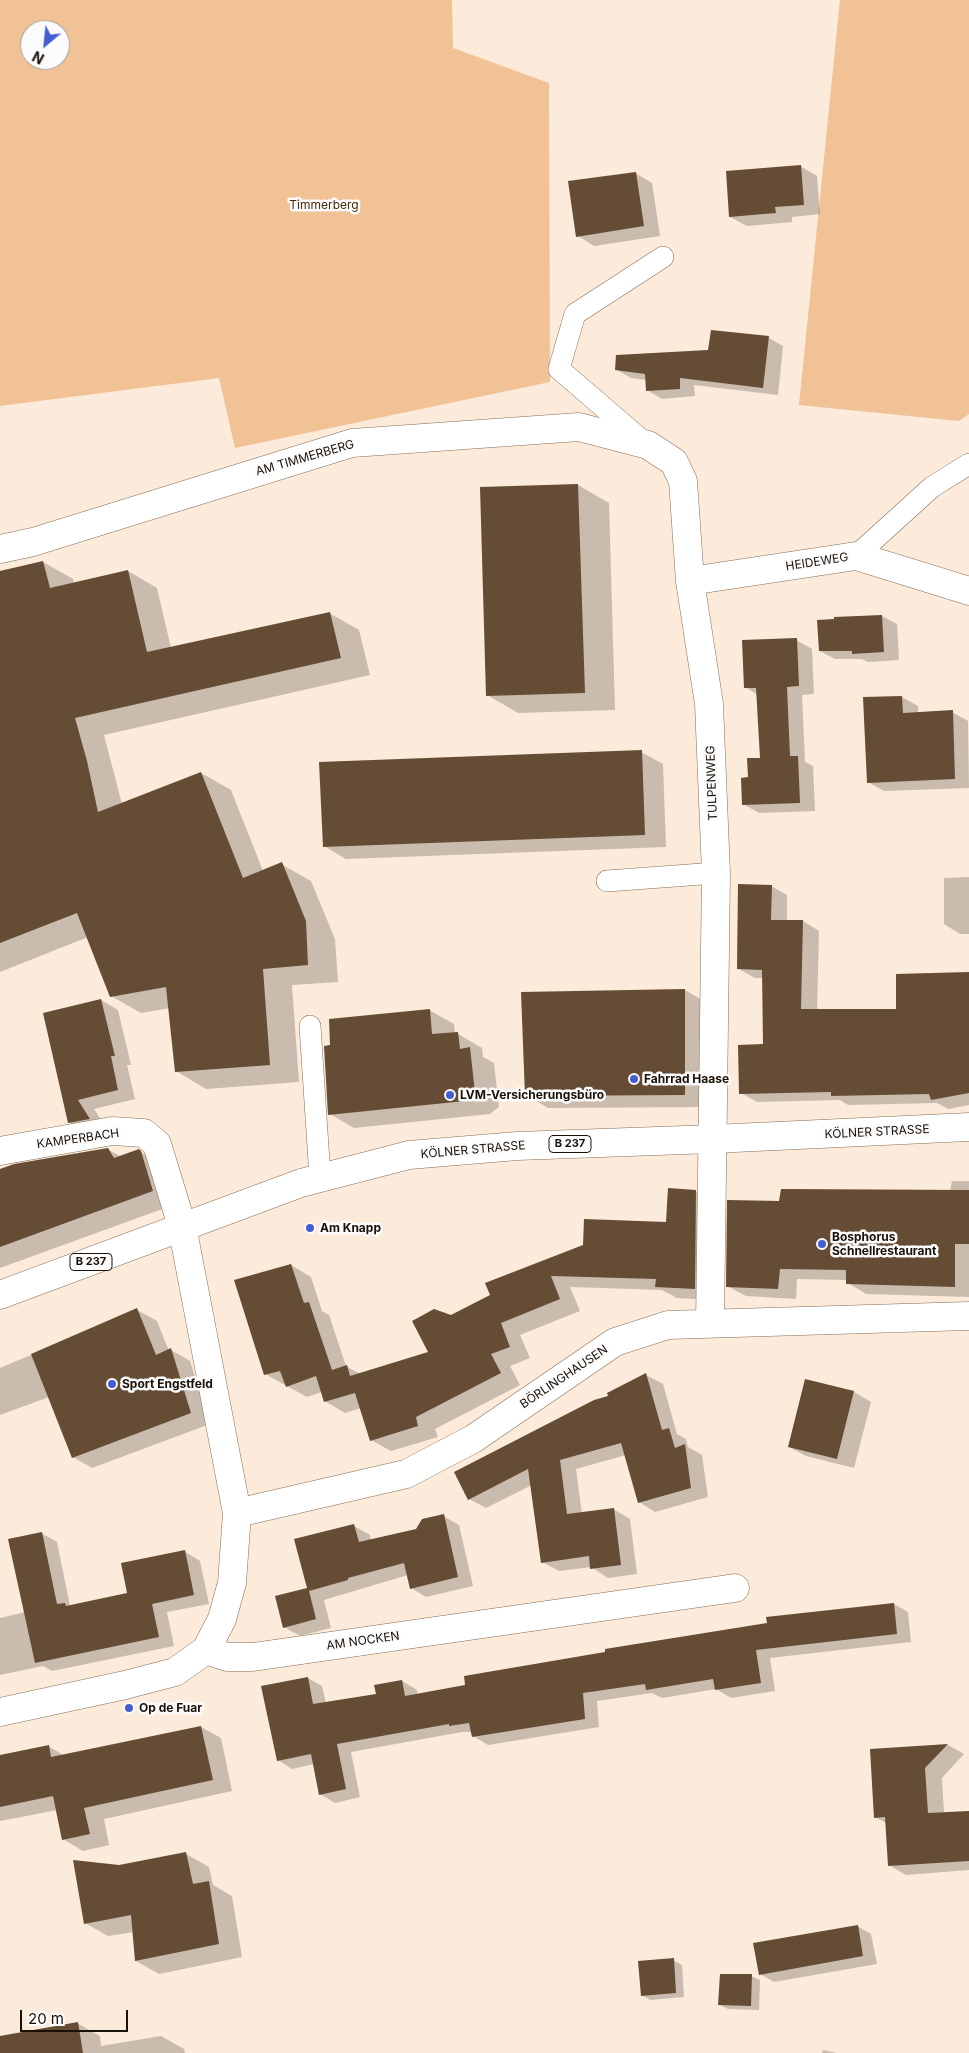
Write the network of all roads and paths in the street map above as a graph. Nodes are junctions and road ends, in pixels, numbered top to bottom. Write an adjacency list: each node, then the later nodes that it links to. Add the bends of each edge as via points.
1 (662, 257): 2 (lane, via 575,314 559,369)
2 (648, 445): 4 (street, AM TIMMERBERG, via 579,427 352,443 34,542); 6 (street, TULPENWEG, via 674,462 683,481)
3 (969, 464): 5 (lane, via 932,487)
4 (0, 549)
5 (856, 556): 6 (street, HEIDEWEG); 7 (street, HEIDEWEG)
6 (690, 581): 8 (street, TULPENWEG, via 709,704)
7 (969, 591)
8 (716, 873): 9 (lane); 12 (street, TULPENWEG)
9 (608, 881)
10 (310, 1026): 14 (lane)
11 (969, 1127): 12 (street, KÖLNER STRASSE / B 237)
12 (713, 1140): 14 (street, KÖLNER STRASSE / B 237, via 517,1146 409,1155); 18 (street, TULPENWEG)
13 (0, 1151): 15 (street, KAMPERBACH, via 112,1132 144,1133 157,1144)
14 (320, 1177): 15 (street, KÖLNER STRASSE / B 237)
15 (182, 1226): 16 (street, KÖLNER STRASSE / B 237); 19 (street)
16 (0, 1295)
17 (969, 1316): 18 (street, BÖRLINGHAUSEN)
18 (710, 1323): 19 (street, BÖRLINGHAUSEN, via 668,1326 615,1342 473,1439 406,1474)
19 (237, 1513): 21 (street, via 232,1583 222,1619)
20 (735, 1588): 21 (street, AM NOCKEN, via 253,1657 227,1657)
21 (206, 1650): 22 (street, via 175,1672)
22 (0, 1712)

